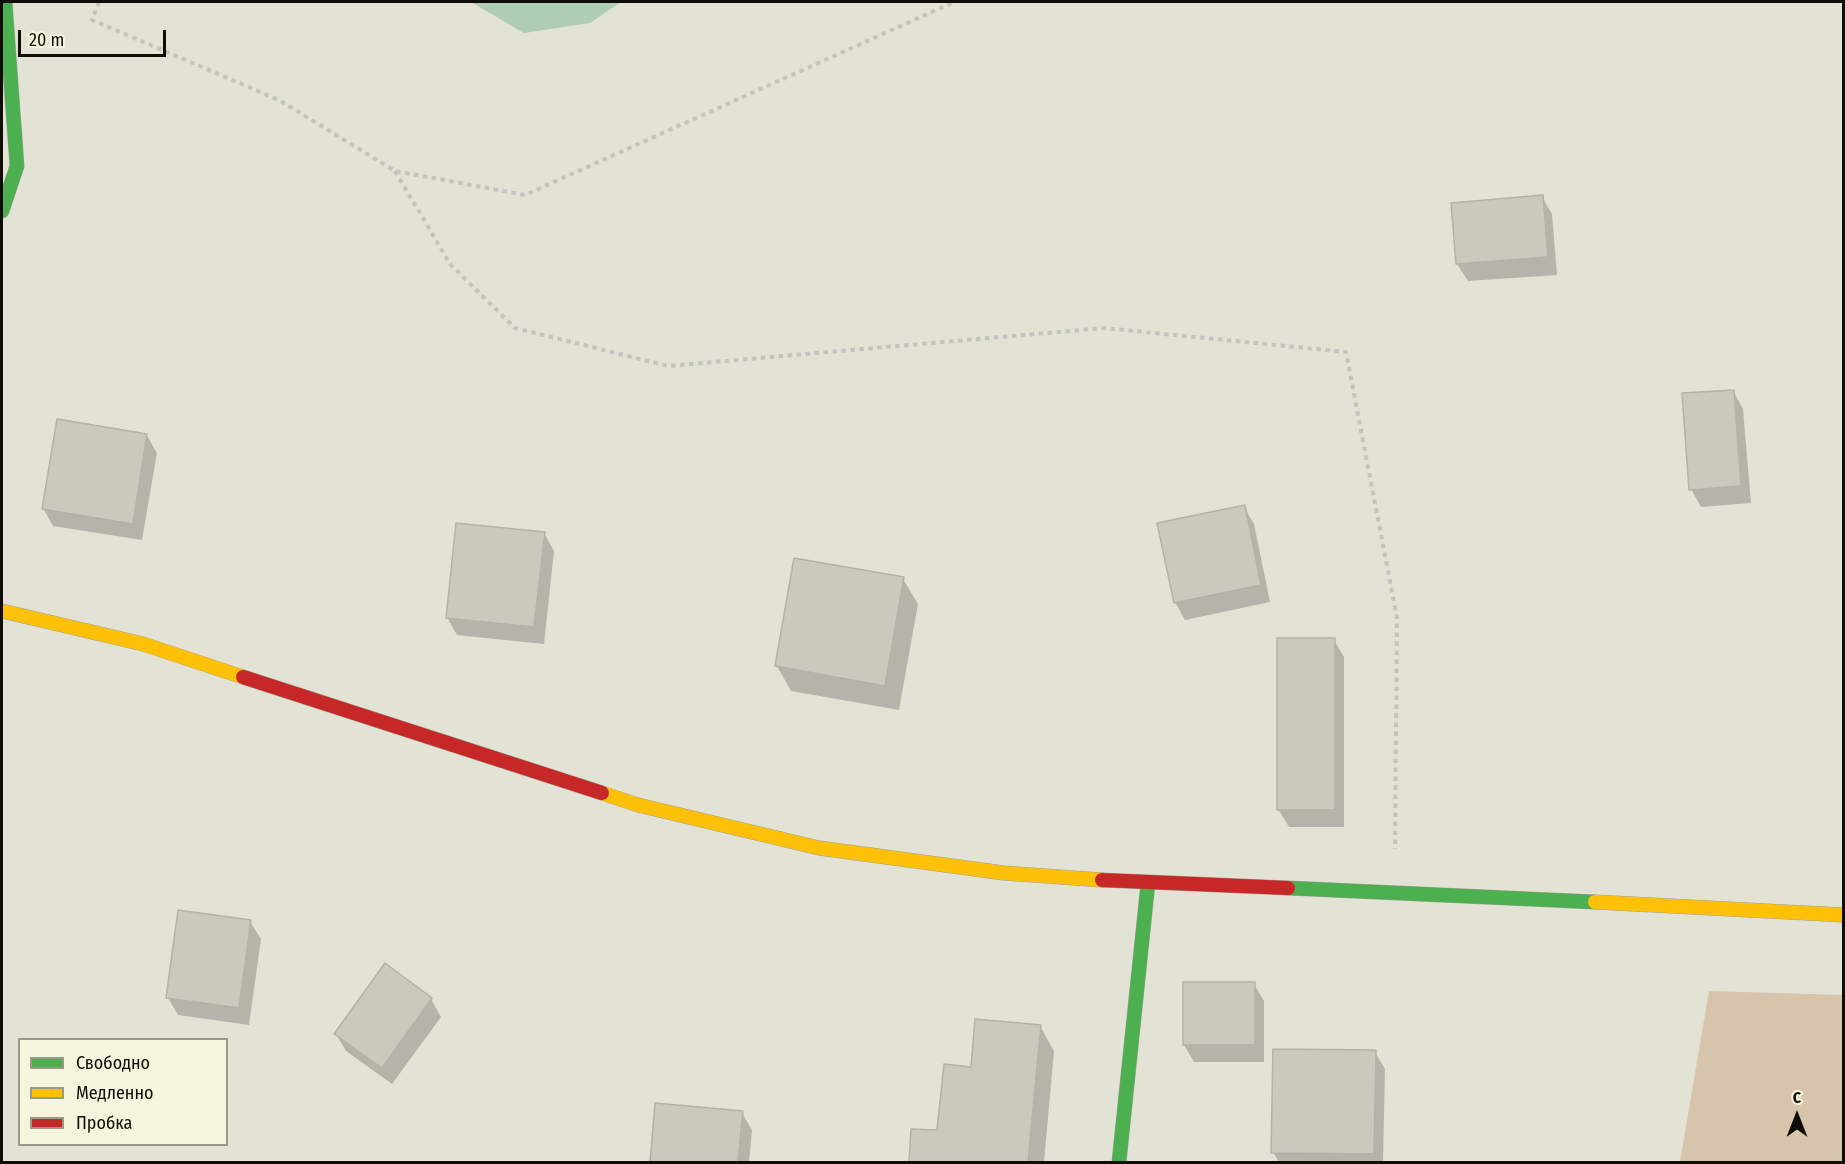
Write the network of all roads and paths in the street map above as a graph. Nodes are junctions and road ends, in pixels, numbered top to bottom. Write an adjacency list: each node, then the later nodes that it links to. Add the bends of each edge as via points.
1 (4, 2): 5 (street, via 18,166)
2 (99, 2): 4 (path, via 92,20 279,100)
3 (954, 2): 4 (path, via 525,195)
4 (395, 171): 8 (path, via 450,264 515,328 668,366 1104,328 1346,352 1397,618)
5 (2, 211)
6 (2, 611): 7 (street, via 143,644 638,806 819,848 1004,873)
7 (1148, 883): 8 (street); 10 (street)
8 (1394, 891): 9 (street)
9 (1844, 915)
10 (1119, 1162)

